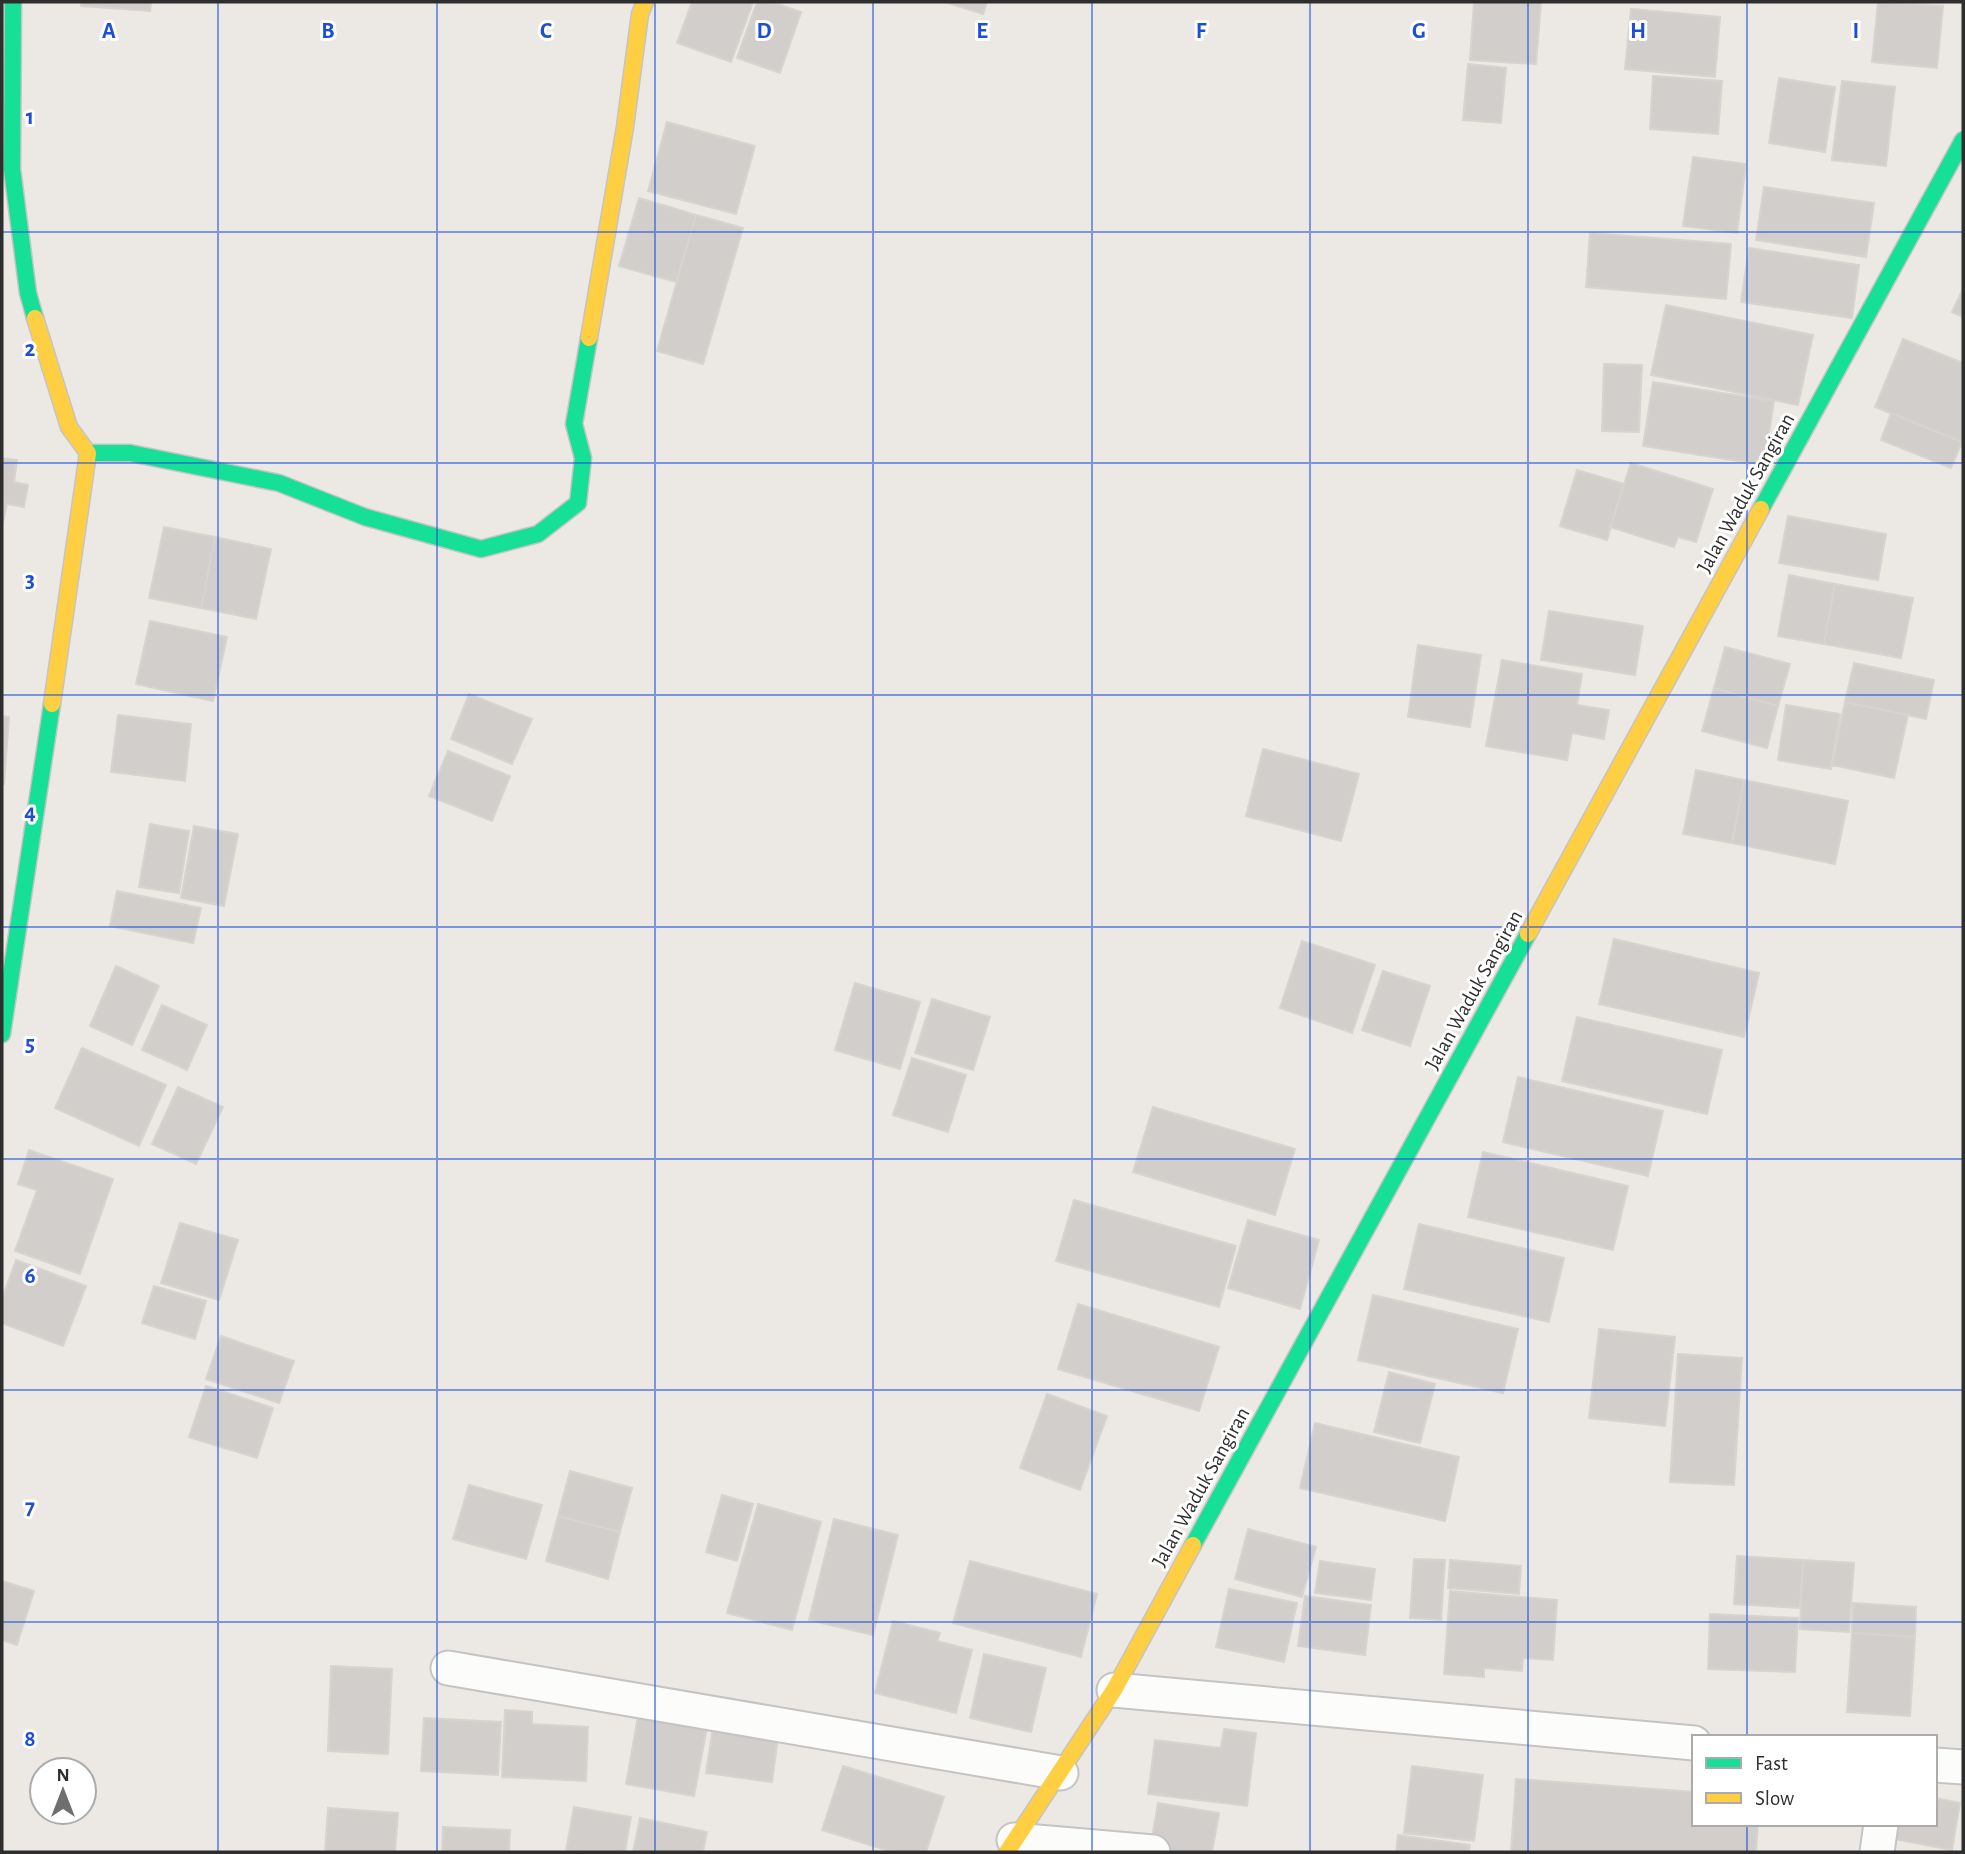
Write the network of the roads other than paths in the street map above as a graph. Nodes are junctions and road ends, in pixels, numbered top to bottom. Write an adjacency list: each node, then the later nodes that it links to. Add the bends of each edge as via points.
1 (13, 2): 4 (street, via 12,169 28,293 69,427)
2 (645, 2): 4 (street, via 573,424 583,458 578,503 538,534 481,549 365,517 279,483 130,453)
3 (1963, 139): 8 (street, Jalan Waduk Sangiran)
4 (88, 453): 5 (street)
5 (5, 988): 6 (street)
6 (2, 1034)
7 (448, 1668): 12 (street)
8 (1114, 1690): 9 (street); 12 (street, Jalan Waduk Sangiran)
9 (1692, 1743)
10 (1937, 1765): 11 (street)
11 (1963, 1767)
12 (1061, 1773): 14 (street, Jalan Waduk Sangiran)
13 (1881, 1826): 16 (street)
14 (1011, 1846): 15 (street)
15 (1153, 1852)
16 (1877, 1852)

